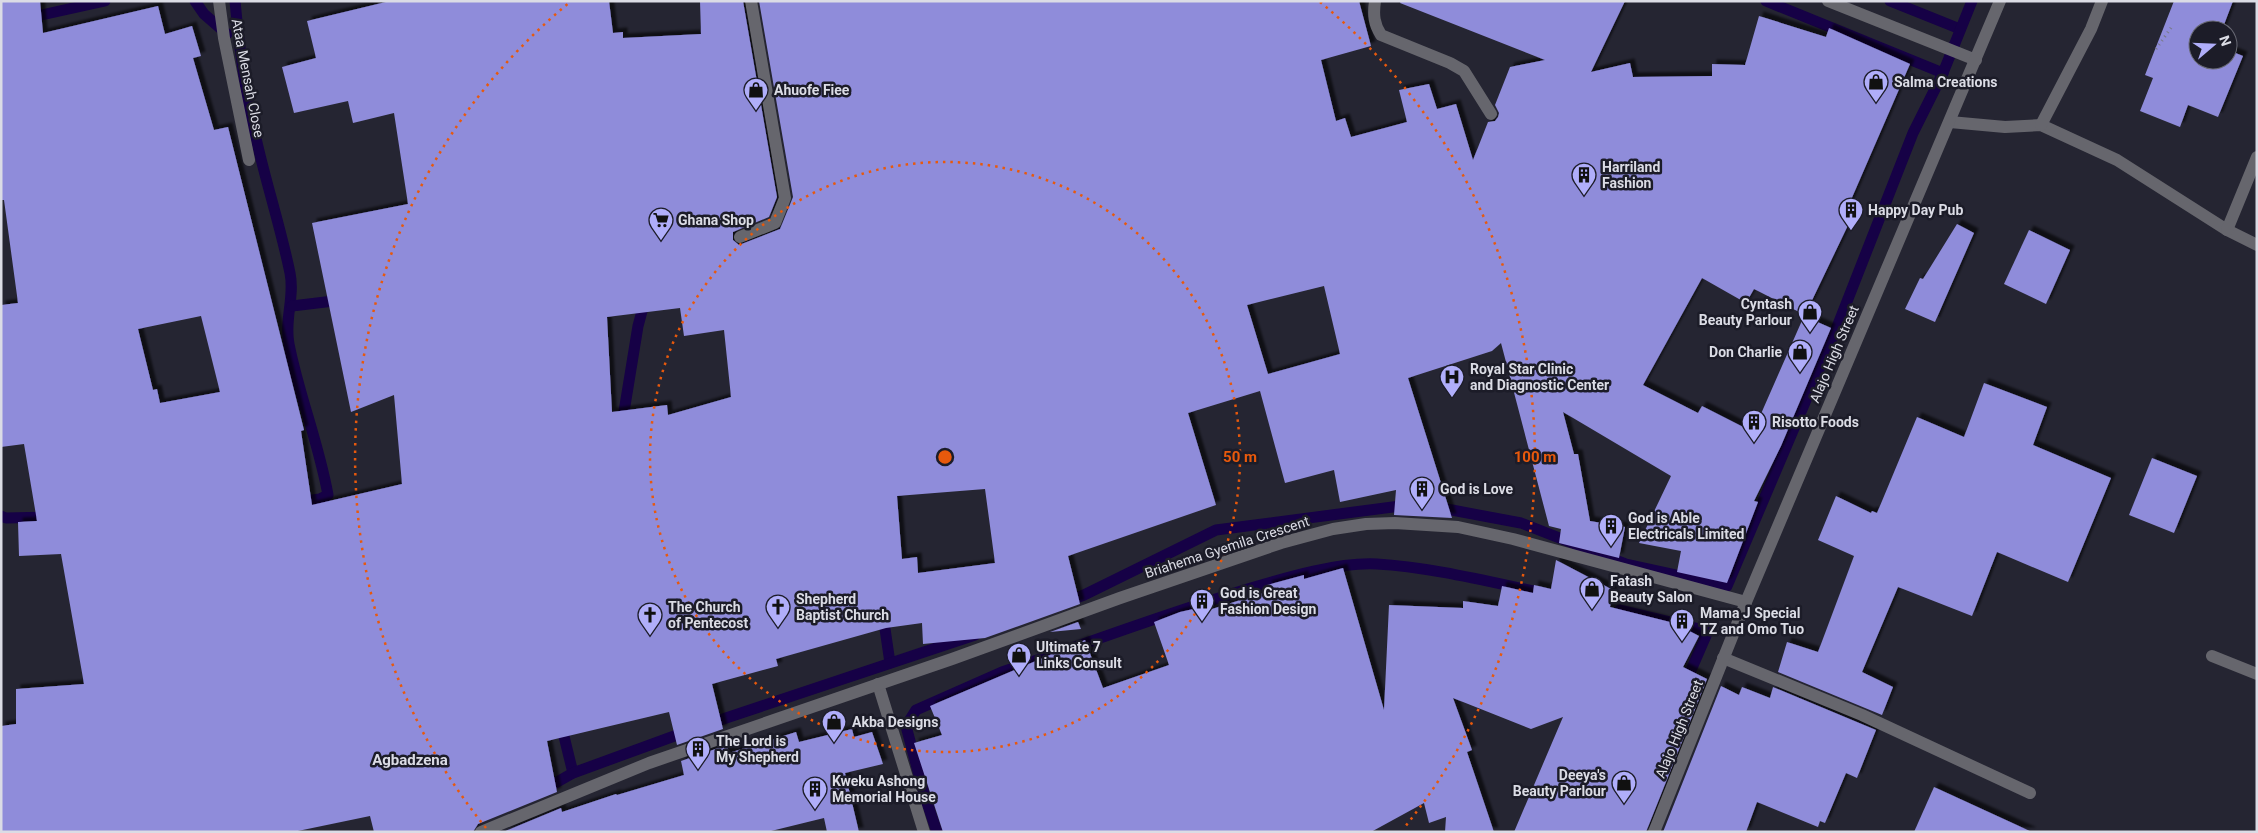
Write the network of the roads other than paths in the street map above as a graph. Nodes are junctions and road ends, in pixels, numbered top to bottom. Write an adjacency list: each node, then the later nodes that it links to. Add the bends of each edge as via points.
1 (219, 1): 12 (street, Ataa Mensah Close)
2 (750, 1): 14 (street, via 785,198 774,223)
3 (1375, 1): 8 (street, via 1373,13 1382,35 1464,71)
4 (1828, 1): 7 (street)
5 (2000, 1): 7 (street, Alajo High Street)
6 (2102, 1): 10 (street, via 2092,28)
7 (1976, 60): 9 (street, Alajo High Street)
8 (1491, 114)
9 (1950, 122): 10 (street, via 2004,127); 16 (street, Alajo High Street)
10 (2041, 125): 13 (street, via 2116,160)
11 (2257, 156): 13 (street)
12 (249, 160)
13 (2227, 230): 15 (street)
14 (740, 237)
15 (2257, 245)
16 (1746, 602): 18 (street, Alajo High Street); 20 (street, Briahema Gyemila Crescent, via 1458,527 1366,524 1281,543)
17 (2212, 656): 19 (street)
18 (1723, 658): 21 (street, via 1862,715); 24 (street, Alajo High Street)
19 (2257, 674)
20 (878, 684): 22 (street, Briahema Gyemila Crescent, via 649,763); 23 (street)
21 (2030, 793)
22 (481, 832)
23 (924, 832)
24 (1654, 832)

